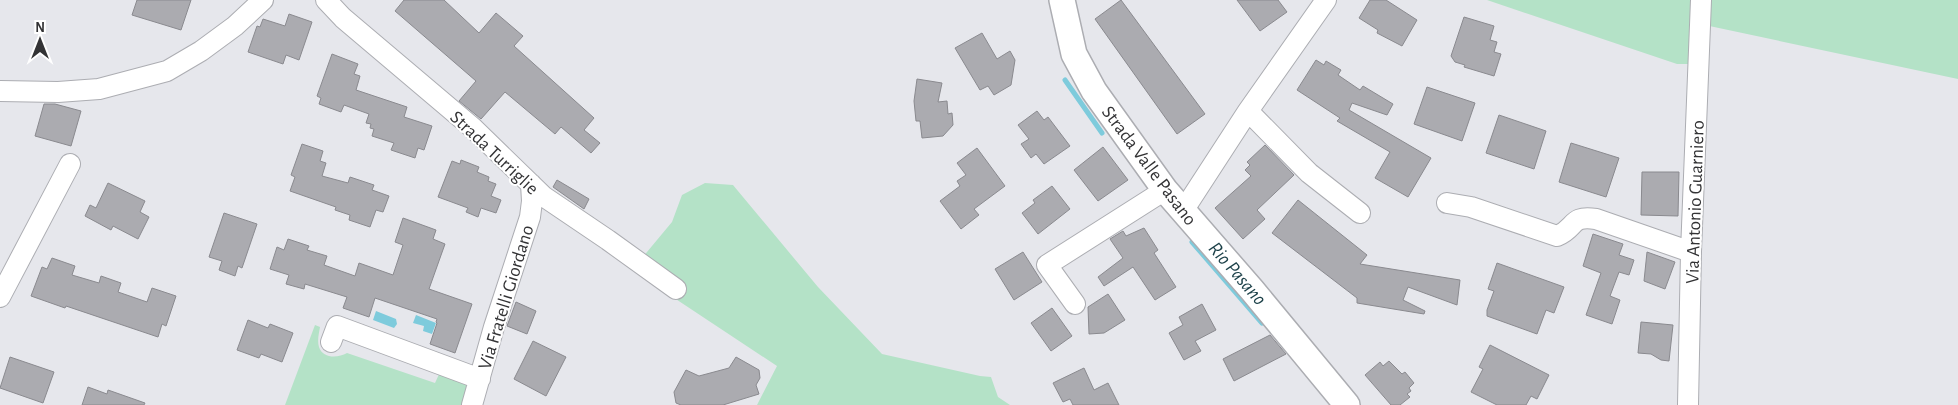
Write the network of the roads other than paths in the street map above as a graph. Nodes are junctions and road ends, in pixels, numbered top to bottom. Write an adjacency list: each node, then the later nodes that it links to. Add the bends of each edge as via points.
1 (264, 0): 6 (street, via 201,52 167,71 99,89)
2 (326, 0): 9 (street, Strada Turriglie, via 474,128)
3 (1062, 0): 10 (street, Strada Valle Pasano, via 1074,54 1094,91)
4 (1326, 0): 7 (street)
5 (1700, 0): 14 (street, Via Antonio Guarniero)
6 (0, 91)
7 (1248, 110): 12 (street); 13 (street, via 1309,173)
8 (70, 164): 16 (street)
9 (531, 184): 15 (street, Strada Turriglie, via 543,196); 19 (street, Via Fratelli Giordano, via 530,217)
10 (1165, 190): 12 (street, Strada Valle Pasano); 17 (street, via 1047,265)
11 (1447, 203): 14 (street, via 1471,207 1557,236 1575,220 1584,217 1596,219)
12 (1183, 211): 21 (street, Strada Valle Pasano)
13 (1360, 213)
14 (1691, 252): 22 (street, Via Antonio Guarniero)
15 (676, 289)
16 (0, 297)
17 (1075, 304)
18 (329, 329): 19 (street, Via Fratelli Giordano)
19 (480, 379): 20 (street, Via Fratelli Giordano)
20 (472, 405)
21 (1347, 405)
22 (1688, 405)

